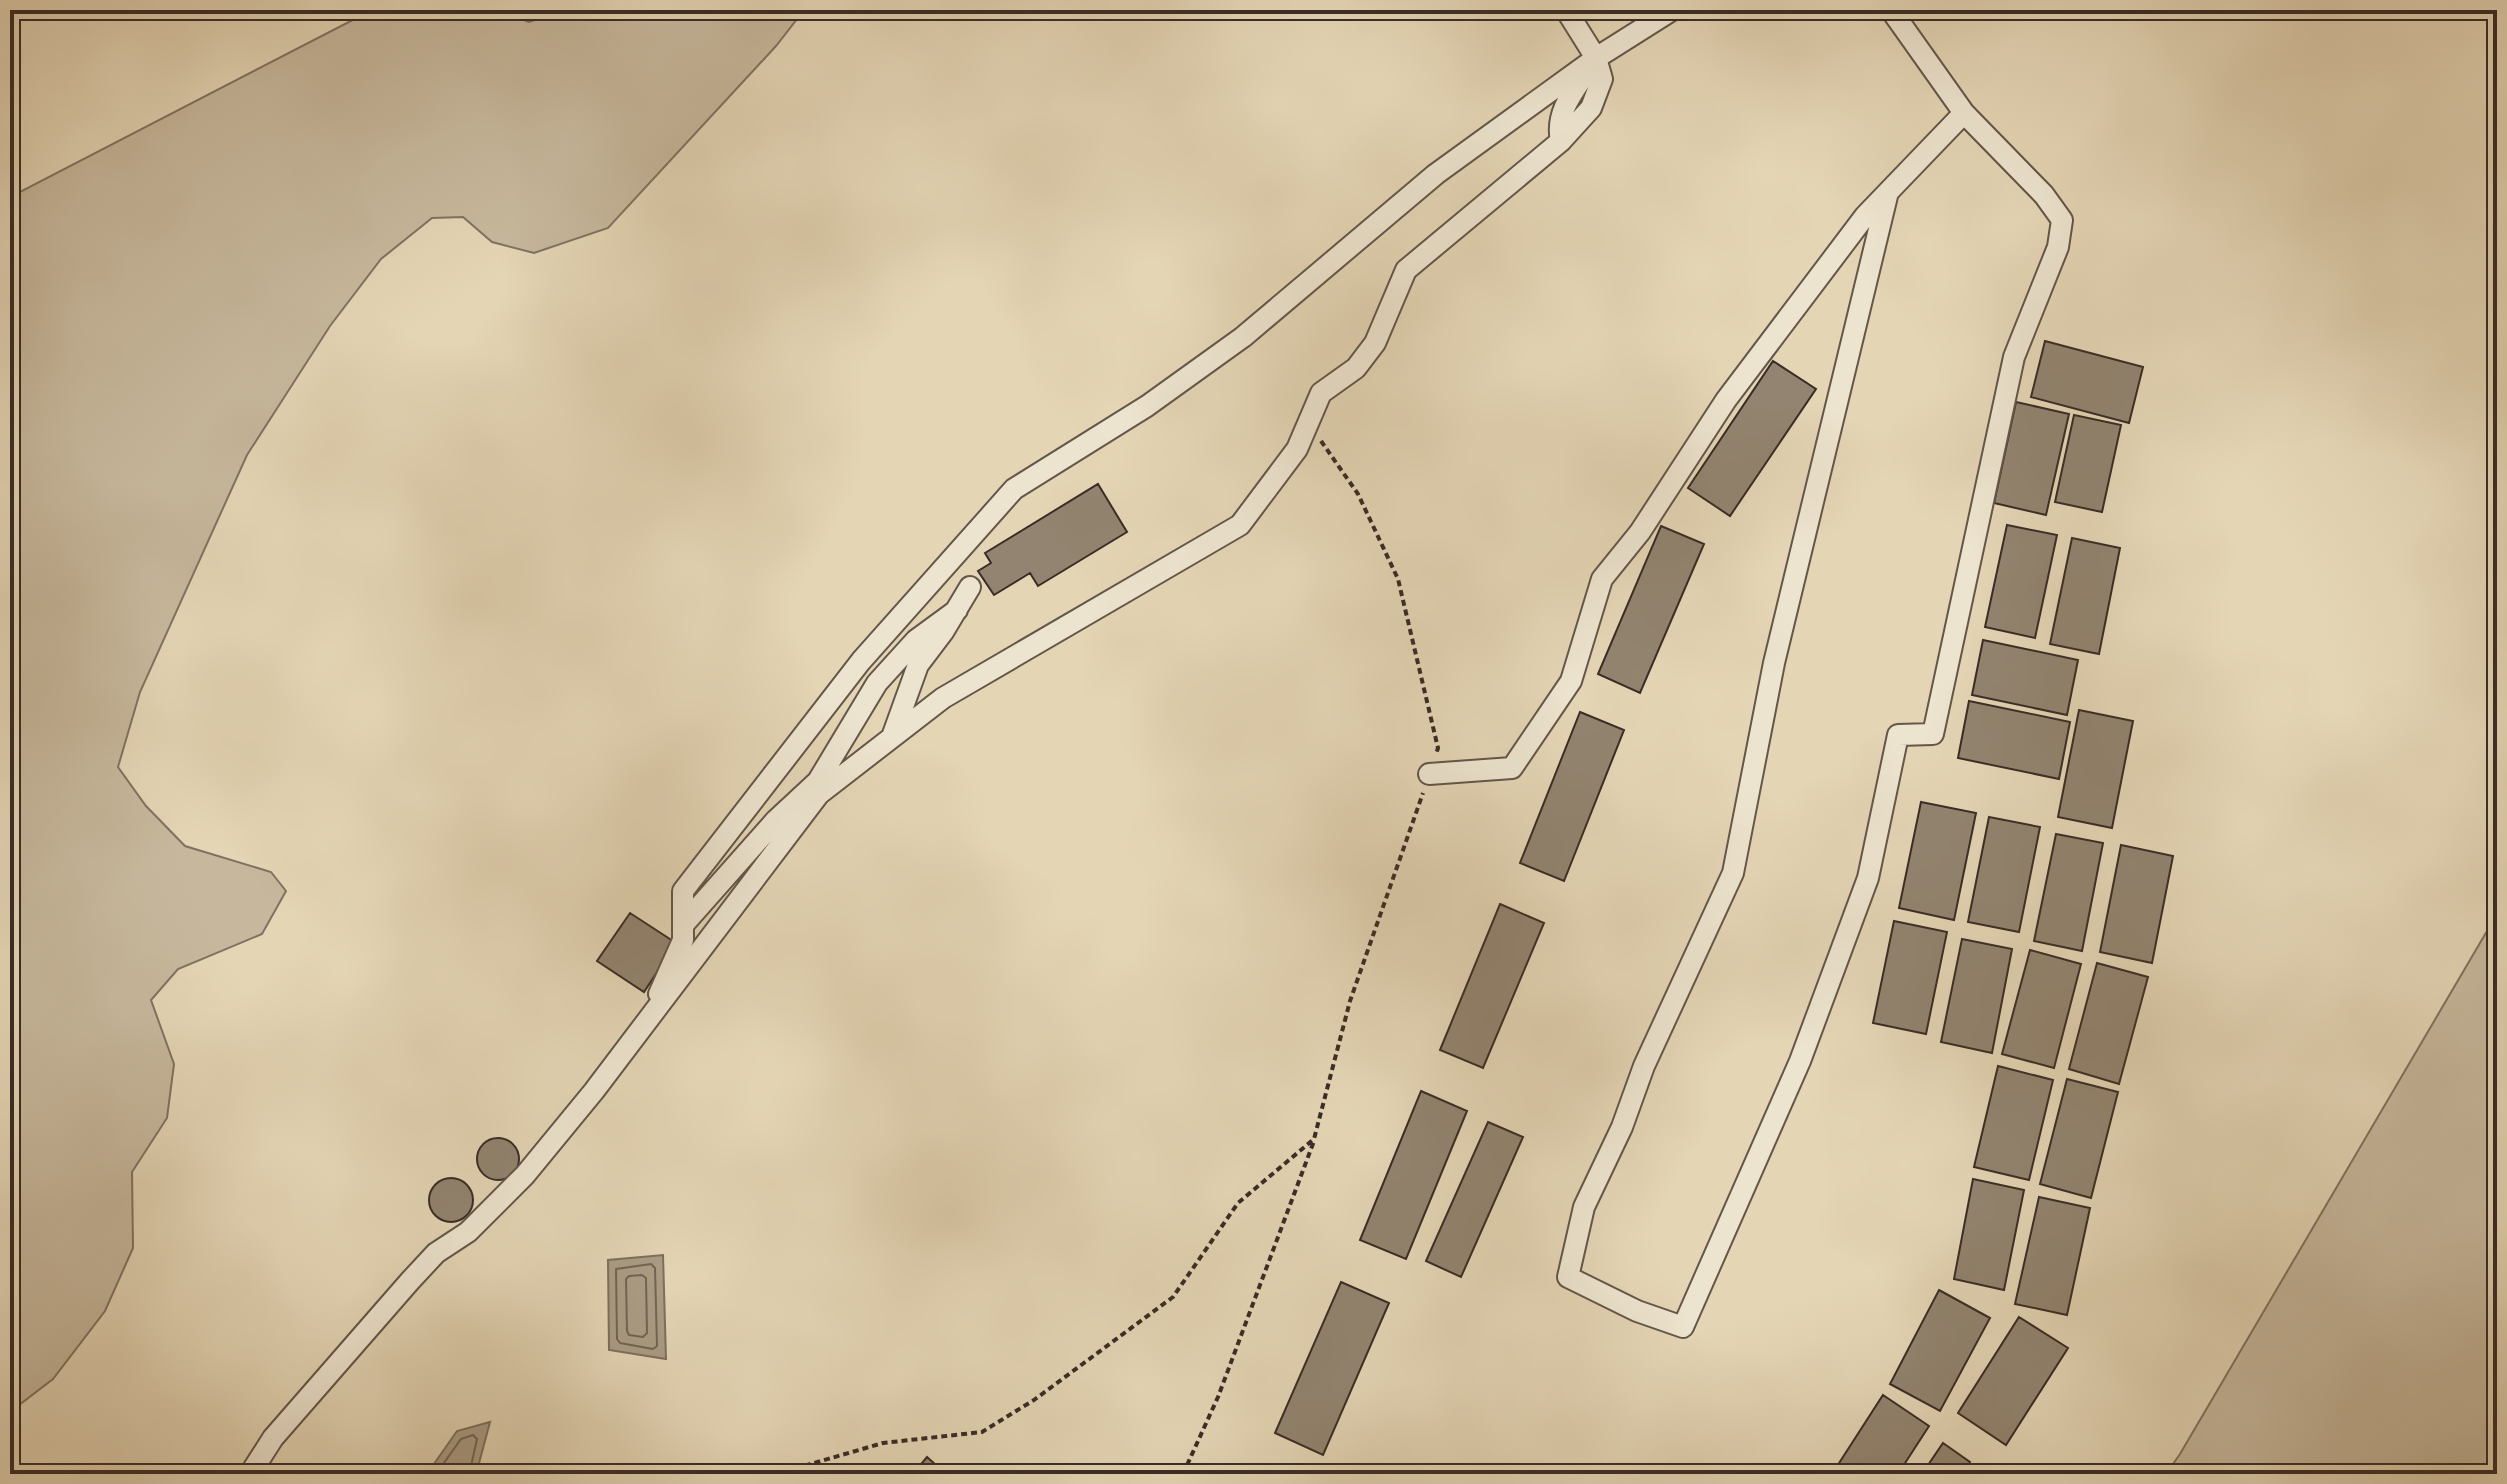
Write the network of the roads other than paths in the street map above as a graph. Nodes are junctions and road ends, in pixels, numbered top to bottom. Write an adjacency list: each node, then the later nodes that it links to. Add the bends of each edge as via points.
1 (1566, 10): 4 (street)
2 (1672, 10): 4 (street)
3 (1891, 10): 5 (street)
4 (1596, 58): 9 (street, via 1602,79 1591,108 1561,141 1406,270 1375,343 1356,368 1321,393 1297,449 1240,525 943,698); 11 (street, via 1436,174 1243,337 1147,406 1014,489 861,661 683,891)
5 (1964, 113): 6 (street); 6 (street, via 2062,220 2058,247 2014,357 1933,734 1898,735 1868,878 1800,1061 1683,1327 1568,1277 1584,1207 1733,873 1774,663)
6 (1888, 192): 10 (street, via 1726,400 1640,532 1602,579 1571,681 1512,768)
7 (970, 587): 8 (street)
8 (957, 610): 9 (street, via 918,665); 11 (street, via 916,640 877,683 818,781)
9 (892, 737): 12 (street, via 819,794)
10 (1429, 774)
11 (683, 925): 12 (street, via 683,940)
12 (649, 1020): 13 (street, via 525,1175 410,1281 273,1438)
13 (250, 1474)

